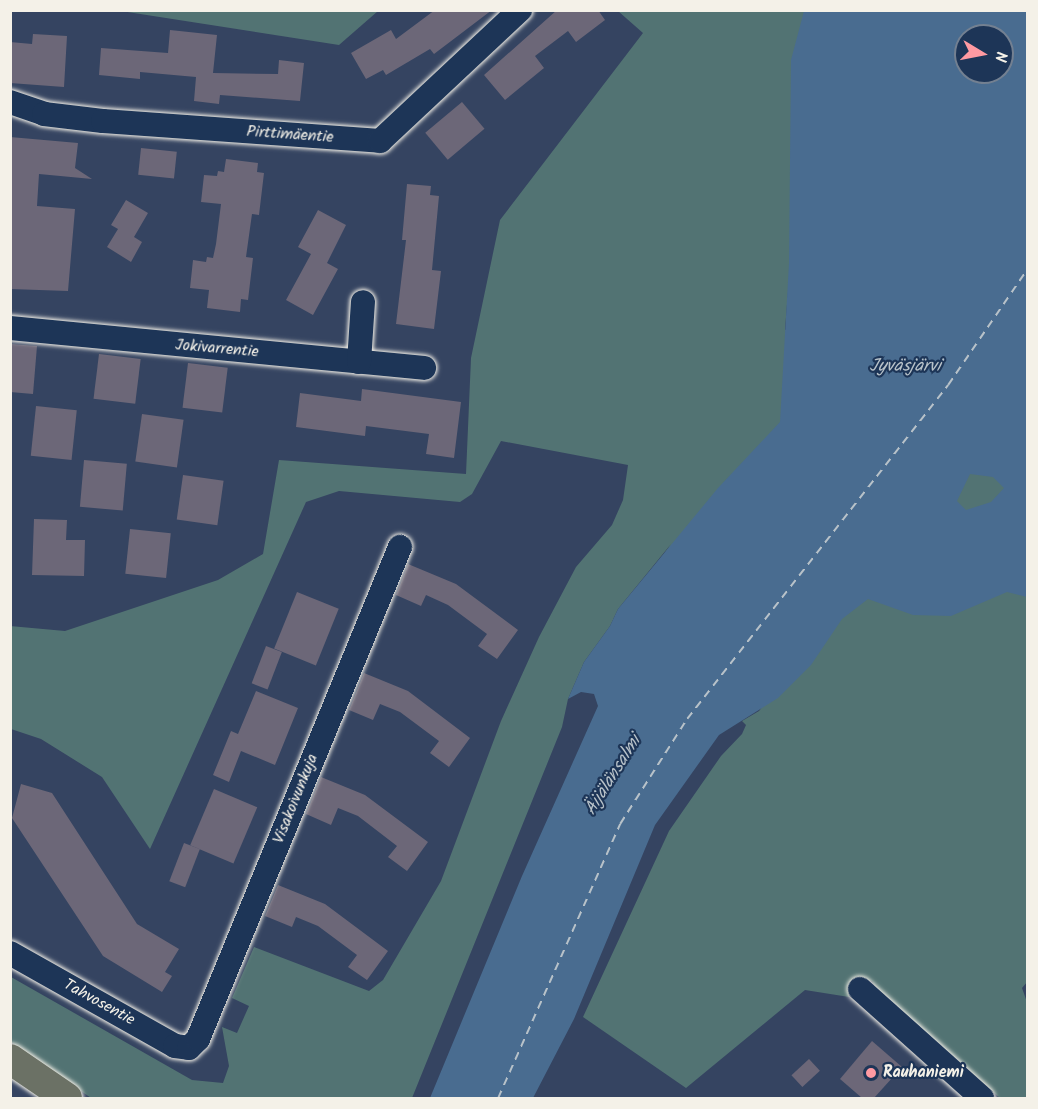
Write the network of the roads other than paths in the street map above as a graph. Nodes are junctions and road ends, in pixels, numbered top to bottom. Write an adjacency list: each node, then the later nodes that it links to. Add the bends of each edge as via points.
1 (520, 10): 2 (street, Pirttimäentie, via 380,141 102,121 44,114)
2 (10, 102)
3 (363, 302): 5 (street)
4 (10, 328): 5 (street, Jokivarrentie)
5 (359, 362): 6 (street, Jokivarrentie)
6 (424, 368)
7 (400, 547): 10 (street, Visakoivunkuja, via 198,1040)
8 (10, 953): 10 (street, Tahvosentie, via 175,1046)
9 (860, 989): 13 (street)
10 (189, 1048)
11 (10, 1059): 12 (main road)
12 (67, 1098)
13 (982, 1098)

